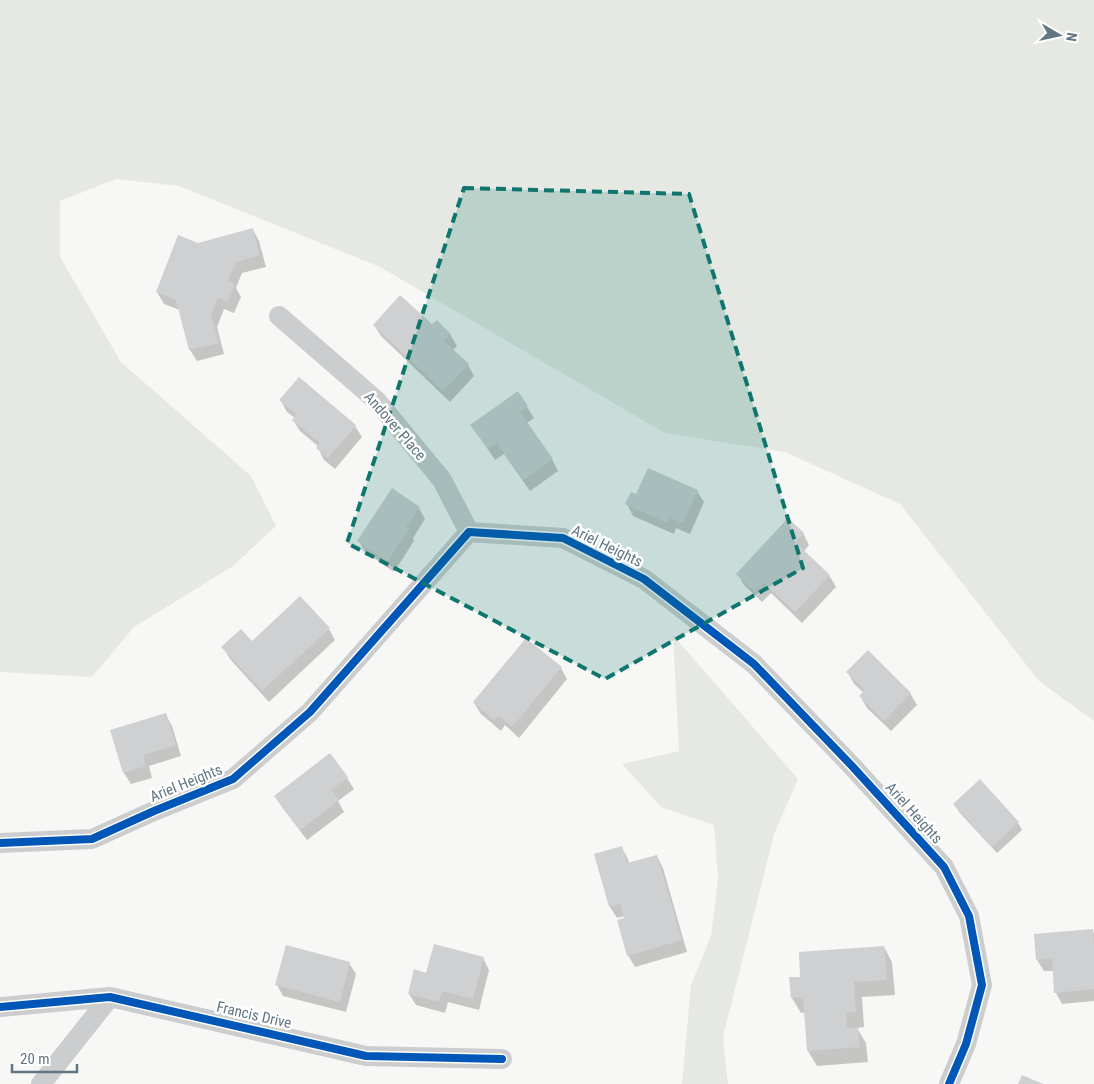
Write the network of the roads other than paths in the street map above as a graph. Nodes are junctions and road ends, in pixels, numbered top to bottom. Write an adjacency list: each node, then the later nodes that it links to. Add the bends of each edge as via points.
1 (279, 316): 2 (street, Andover Place, via 377,401 442,480)
2 (469, 532): 3 (street, Ariel Heights, via 310,712 233,779 92,839); 8 (street, Ariel Heights, via 563,538 644,579 754,664 944,867 969,916 982,985 966,1044)
3 (0, 843)
4 (110, 997): 5 (street, Francis Drive); 6 (street, Francis Drive, via 366,1056); 7 (street)
5 (0, 1007)
6 (502, 1059)
7 (41, 1084)
8 (949, 1084)

